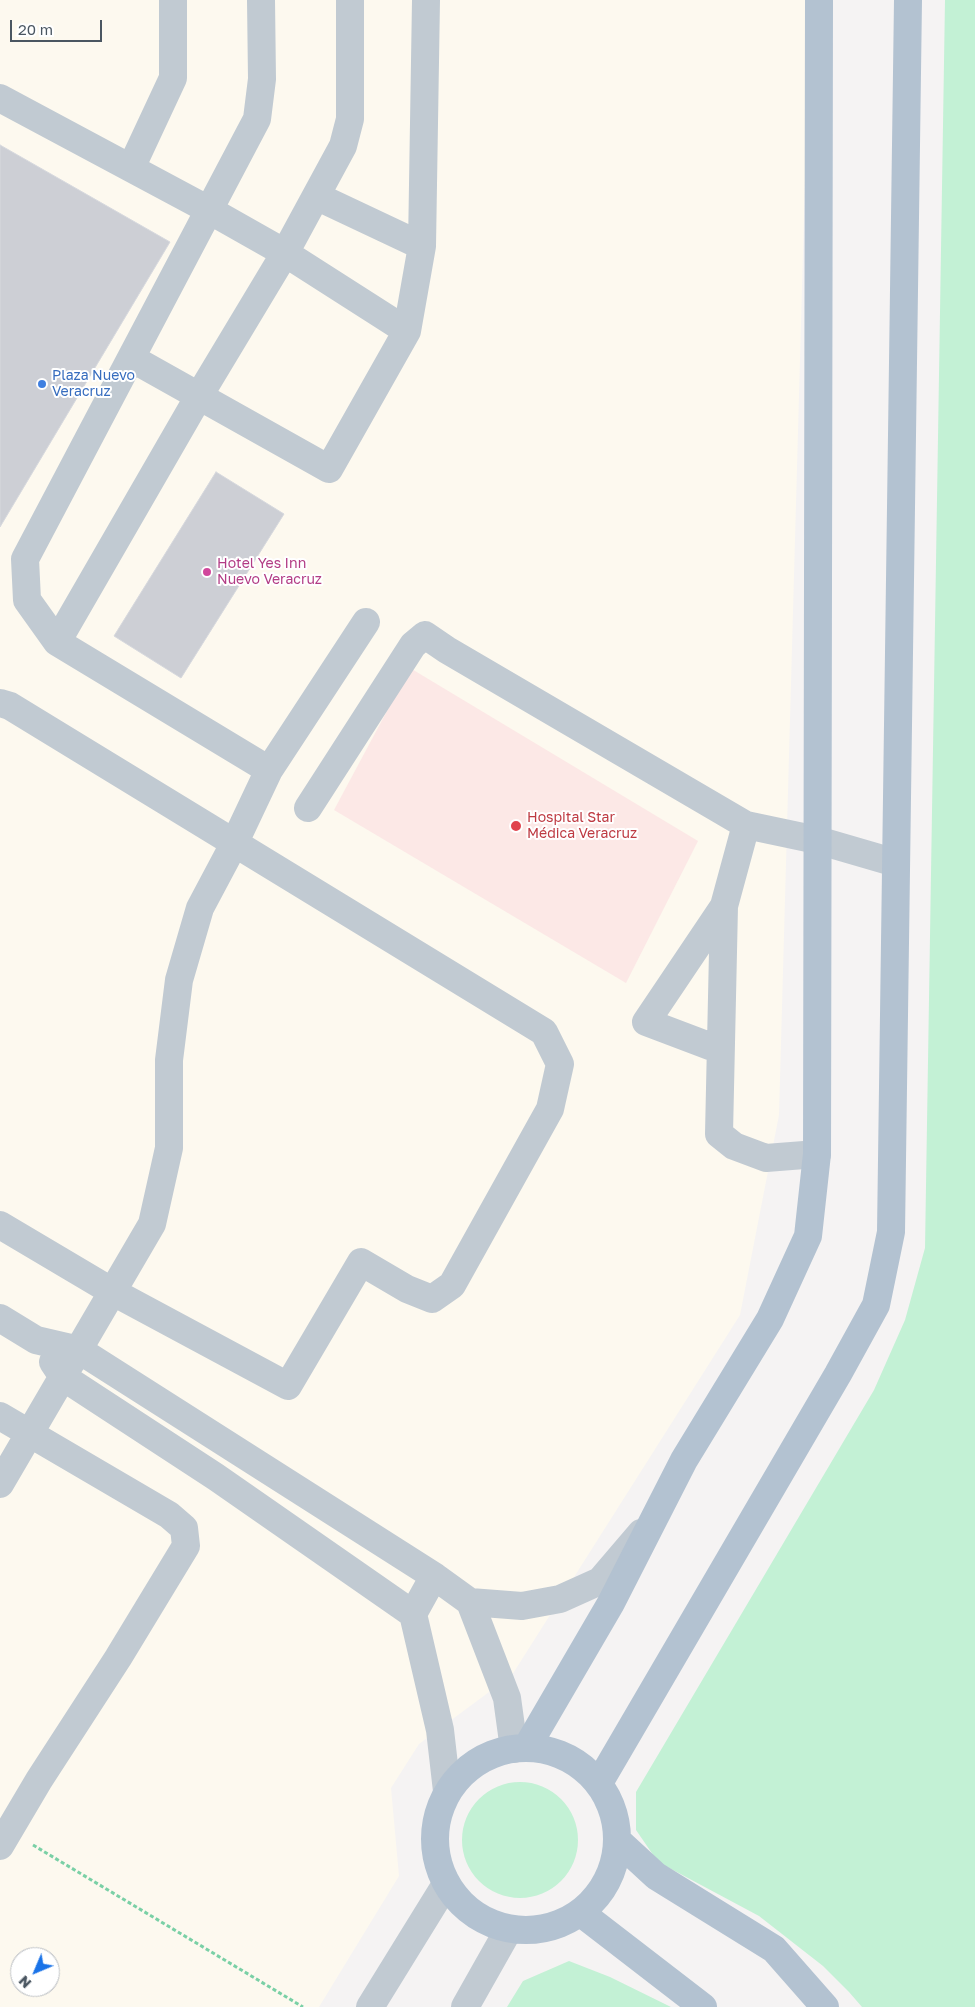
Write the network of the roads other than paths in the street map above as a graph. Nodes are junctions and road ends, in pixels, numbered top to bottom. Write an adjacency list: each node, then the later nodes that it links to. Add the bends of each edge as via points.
1 (173, 0): 8 (street, via 174,78)
2 (261, 0): 10 (street, via 262,79 257,119)
3 (350, 0): 9 (street, via 350,119 343,146)
4 (426, 0): 11 (street)
5 (819, 0): 22 (main road)
6 (908, 0): 24 (main road)
7 (0, 98): 8 (street)
8 (131, 168): 10 (street)
9 (316, 196): 11 (street); 12 (street)
10 (209, 210): 12 (street); 14 (street)
11 (422, 246): 13 (street)
12 (285, 253): 13 (street); 15 (street)
13 (407, 331): 15 (street, via 329,469)
14 (131, 358): 15 (street); 17 (street, via 25,559 27,600)
15 (199, 396): 17 (street)
16 (366, 622): 19 (street)
17 (57, 642): 19 (street)
18 (0, 704): 23 (street, via 10,706)
19 (269, 770): 23 (street)
20 (308, 808): 21 (street, via 413,645 425,635)
21 (746, 825): 22 (street); 25 (street)
22 (817, 840): 24 (street); 27 (main road)
23 (234, 844): 29 (street, via 200,908 179,980 169,1060 169,1148 152,1224); 29 (street, via 544,1032 560,1064 550,1109 452,1285 432,1299 407,1289 361,1262 288,1386)
24 (896, 863): 42 (main road, via 891,1232 876,1305)
25 (724, 906): 26 (street); 26 (street, via 646,1022)
26 (720, 1050): 27 (street, via 718,1134 734,1146 766,1158)
27 (817, 1154): 37 (main road, via 808,1236 770,1319 684,1460)
28 (0, 1225): 29 (street)
29 (113, 1292): 32 (street)
30 (0, 1318): 31 (street)
31 (36, 1340): 32 (street); 33 (street)
32 (79, 1350): 33 (street); 38 (street)
33 (63, 1377): 35 (street); 40 (street, via 216,1476)
34 (0, 1416): 35 (street)
35 (29, 1434): 36 (street); 44 (street, via 169,1515 184,1528 186,1546)
36 (0, 1484)
37 (656, 1514): 39 (street, via 600,1581 560,1599 522,1606); 41 (main road, via 610,1603)
38 (434, 1576): 39 (street); 40 (street)
39 (470, 1602): 41 (street, via 507,1698)
40 (413, 1614): 43 (street, via 440,1730)
41 (520, 1748): 42 (main road, via 554,1751 579,1763); 43 (main road, via 496,1752 468,1767)
42 (599, 1783): 45 (main road, via 613,1810)
43 (447, 1791): 46 (main road, via 438,1814 434,1838 437,1861)
44 (4, 1838)
45 (618, 1841): 47 (main road, via 613,1868 600,1893); 52 (main road, via 656,1876 774,1948)
46 (446, 1884): 48 (main road, via 463,1905 485,1920); 49 (street)
47 (581, 1912): 48 (main road, via 559,1924 534,1930); 51 (main road)
48 (509, 1929): 50 (street)
49 (370, 2007)
50 (465, 2007)
51 (703, 2007)
52 (824, 2007)

